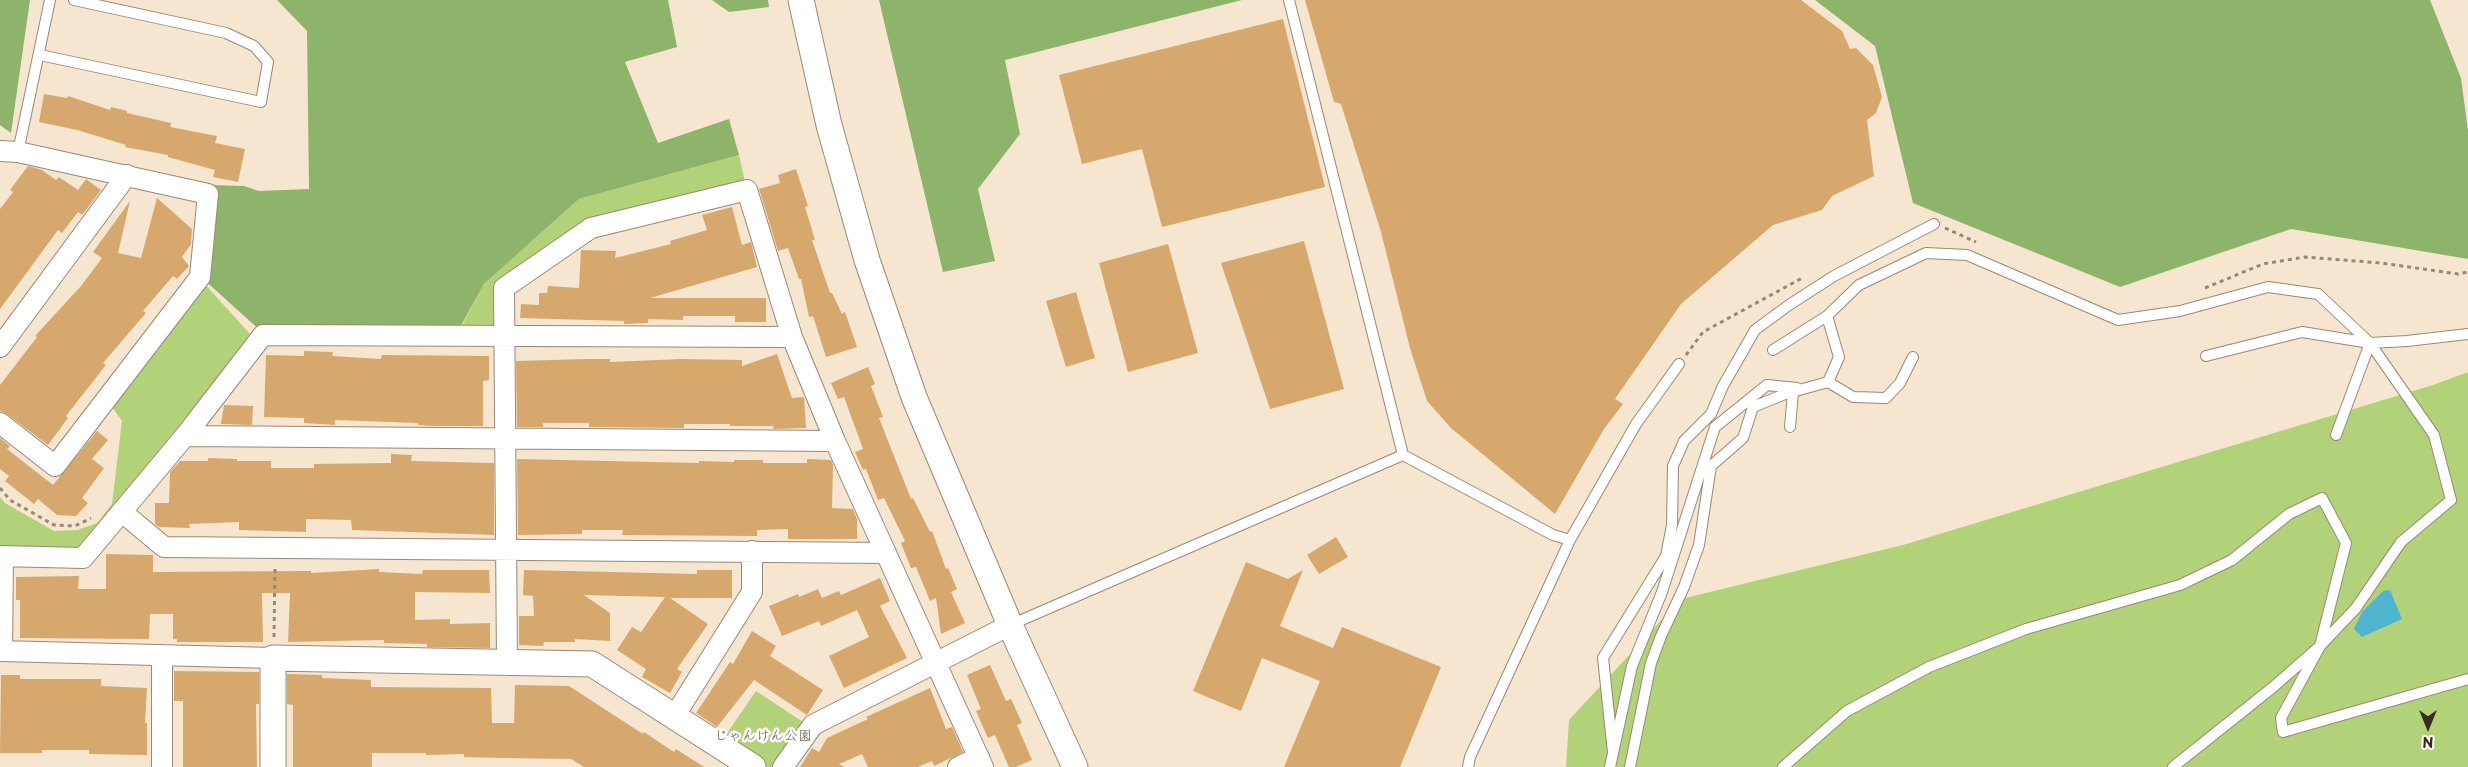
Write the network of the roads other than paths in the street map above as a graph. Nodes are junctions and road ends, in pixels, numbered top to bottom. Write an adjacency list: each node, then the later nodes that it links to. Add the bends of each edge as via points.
1 (50, 0): 5 (lane)
2 (74, 0): 5 (lane, via 226,33 254,46 268,62 261,102)
3 (801, 0): 35 (street, via 829,125 867,260 914,397)
4 (1289, 0): 28 (lane)
5 (40, 55): 6 (lane)
6 (5, 152): 7 (street)
7 (127, 175): 14 (street); 22 (street, via 208,194 200,277 55,466)
8 (1934, 224): 44 (lane, via 1834,276 1755,330 1711,414 1684,441 1674,466 1672,525 1666,556 1603,658)
9 (1827, 316): 13 (lane, via 1859,285 1926,254 1967,255 2118,320 2180,311 2268,287 2318,294); 15 (lane); 19 (lane, via 1839,357)
10 (506, 334): 12 (street); 12 (street, via 504,288 591,228 747,190); 24 (street, via 264,334); 26 (street)
11 (2468, 334): 13 (lane)
12 (792, 337): 27 (street)
13 (2370, 342): 16 (lane, via 2302,332); 25 (lane); 36 (lane, via 2434,435 2451,500 2401,542 2356,608)
14 (0, 347)
15 (1773, 350)
16 (2206, 356)
17 (1913, 357): 19 (lane, via 1900,383 1886,398 1854,397)
18 (1679, 364): 30 (lane, via 1636,424)
19 (1828, 382): 20 (lane)
20 (1804, 389): 21 (lane); 44 (lane, via 1767,385 1715,427 1662,592 1632,666)
21 (1793, 392): 23 (lane); 54 (lane, via 1753,407 1743,438 1710,466 1699,545 1650,663)
22 (0, 423)
23 (1790, 427)
24 (185, 436): 26 (street); 29 (street)
25 (2336, 436)
26 (506, 439): 27 (street); 31 (street)
27 (835, 441): 33 (street)
28 (1404, 455): 30 (lane, via 1553,535); 35 (lane)
29 (118, 517): 31 (street, via 164,546); 34 (street, via 84,558)
30 (1570, 540): 52 (lane)
31 (506, 550): 32 (street); 40 (street)
32 (752, 551): 33 (street); 43 (street, via 752,592)
33 (886, 553): 41 (street)
34 (2, 557): 37 (street)
35 (1010, 625): 41 (street); 51 (street)
36 (2320, 646): 42 (lane, via 2281,718 2283,732); 55 (lane, via 2346,543 2322,498 2289,514 2232,560 2180,585 2026,629 1929,667 1847,710); 56 (lane)
37 (1, 651): 38 (street)
38 (162, 655): 39 (street); 46 (street)
39 (274, 658): 40 (street); 47 (street)
40 (507, 662): 43 (street, via 592,664)
41 (936, 662): 45 (street); 49 (street, via 813,725)
42 (2468, 679)
43 (674, 717): 48 (street)
44 (1613, 752): 53 (lane)
45 (981, 762): 50 (street)
46 (162, 767)
47 (273, 767)
48 (753, 767)
49 (783, 767)
50 (958, 767)
51 (1075, 767)
52 (1468, 767)
53 (1610, 767)
54 (1630, 767)
55 (1783, 767)
56 (2173, 767)

